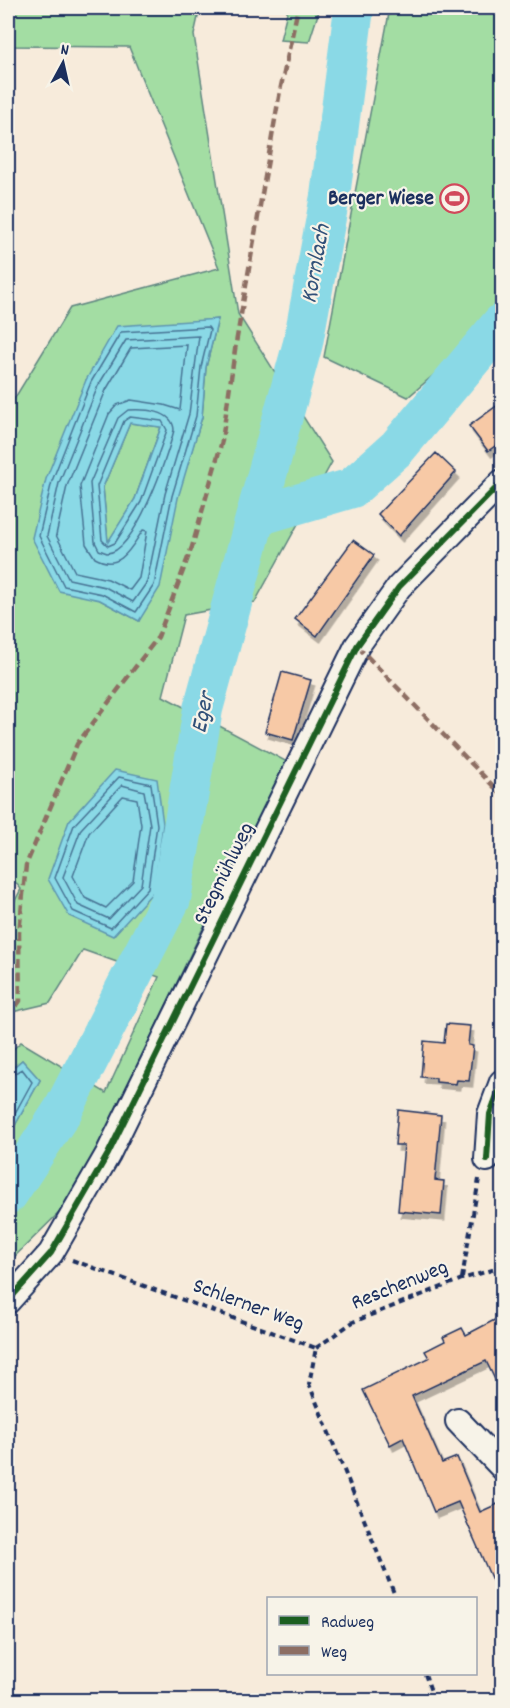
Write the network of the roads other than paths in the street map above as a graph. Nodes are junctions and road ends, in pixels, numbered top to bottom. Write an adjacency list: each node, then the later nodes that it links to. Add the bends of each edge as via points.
1 (502, 482): 4 (street, Stegmühlweg, via 399,587 357,646 108,1154 51,1253)
2 (502, 1082): 3 (street, via 490,1114)
3 (487, 1159)
4 (8, 1301)
5 (458, 1421): 6 (street)
6 (502, 1467)

